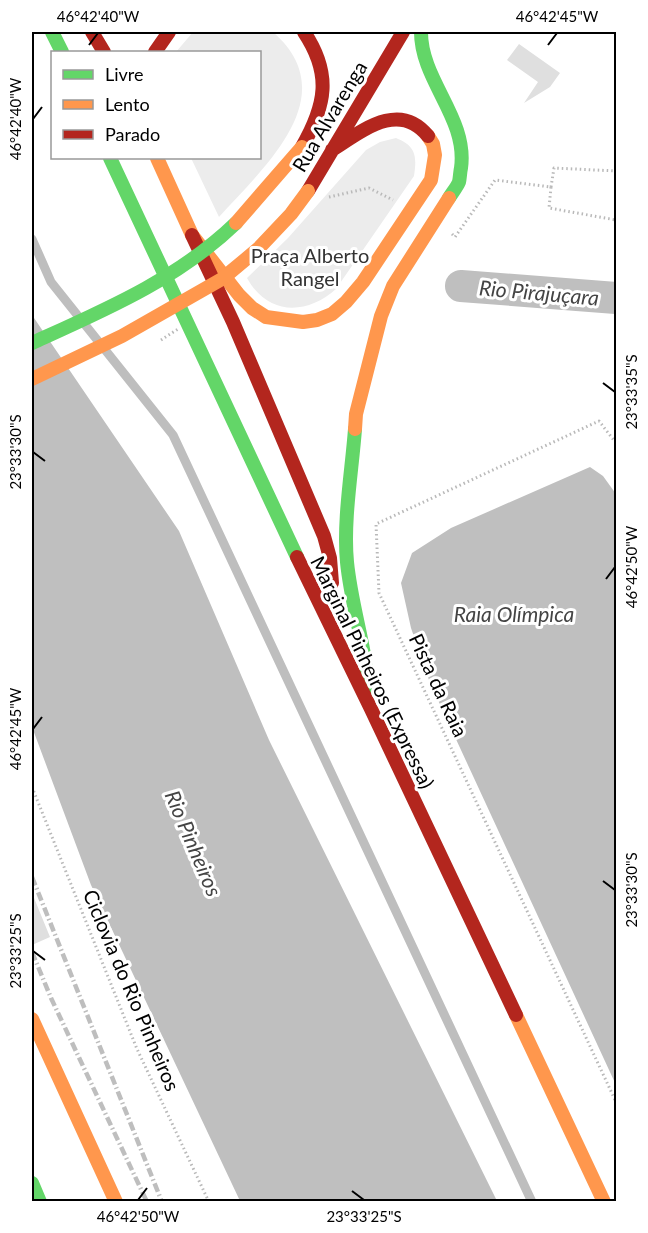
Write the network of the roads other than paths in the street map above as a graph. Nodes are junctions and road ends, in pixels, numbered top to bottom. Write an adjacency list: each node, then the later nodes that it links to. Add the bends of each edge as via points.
1 (52, 32): 7 (main road)
2 (92, 32): 8 (main road)
3 (169, 32): 9 (main road)
4 (303, 32): 15 (main road, bridge, via 319,60 324,82 320,111 302,147 262,194 212,246 172,273)
5 (403, 32): 10 (main road, Rua Alvarenga)
6 (421, 32): 18 (main road, via 429,71 450,111 463,154 459,182 393,286 381,316 356,414 347,560 367,664)
7 (62, 51)
8 (103, 51)
9 (156, 51)
10 (332, 150): 13 (main road, via 396,117 420,125 436,152 430,180 363,282 332,314 303,322 266,317 239,295); 16 (main road, Rua Alvarenga, bridge, via 291,214 222,279 122,336)
11 (110, 159): 17 (main road, Marginal Pinheiros (Expressa))
12 (159, 159): 13 (main road)
13 (192, 235): 17 (main road, via 324,536 332,577)
14 (32, 239): 24 (lane, via 51,282 173,435)
15 (32, 343)
16 (32, 379)
17 (327, 622): 18 (main road, Marginal Pinheiros (Expressa))
18 (371, 709): 25 (main road, Marginal Pinheiros (Expressa))
19 (32, 1019): 20 (main road)
20 (35, 1030): 23 (main road)
21 (32, 1183): 22 (main road)
22 (40, 1202)
23 (116, 1202)
24 (532, 1202)
25 (604, 1202)

